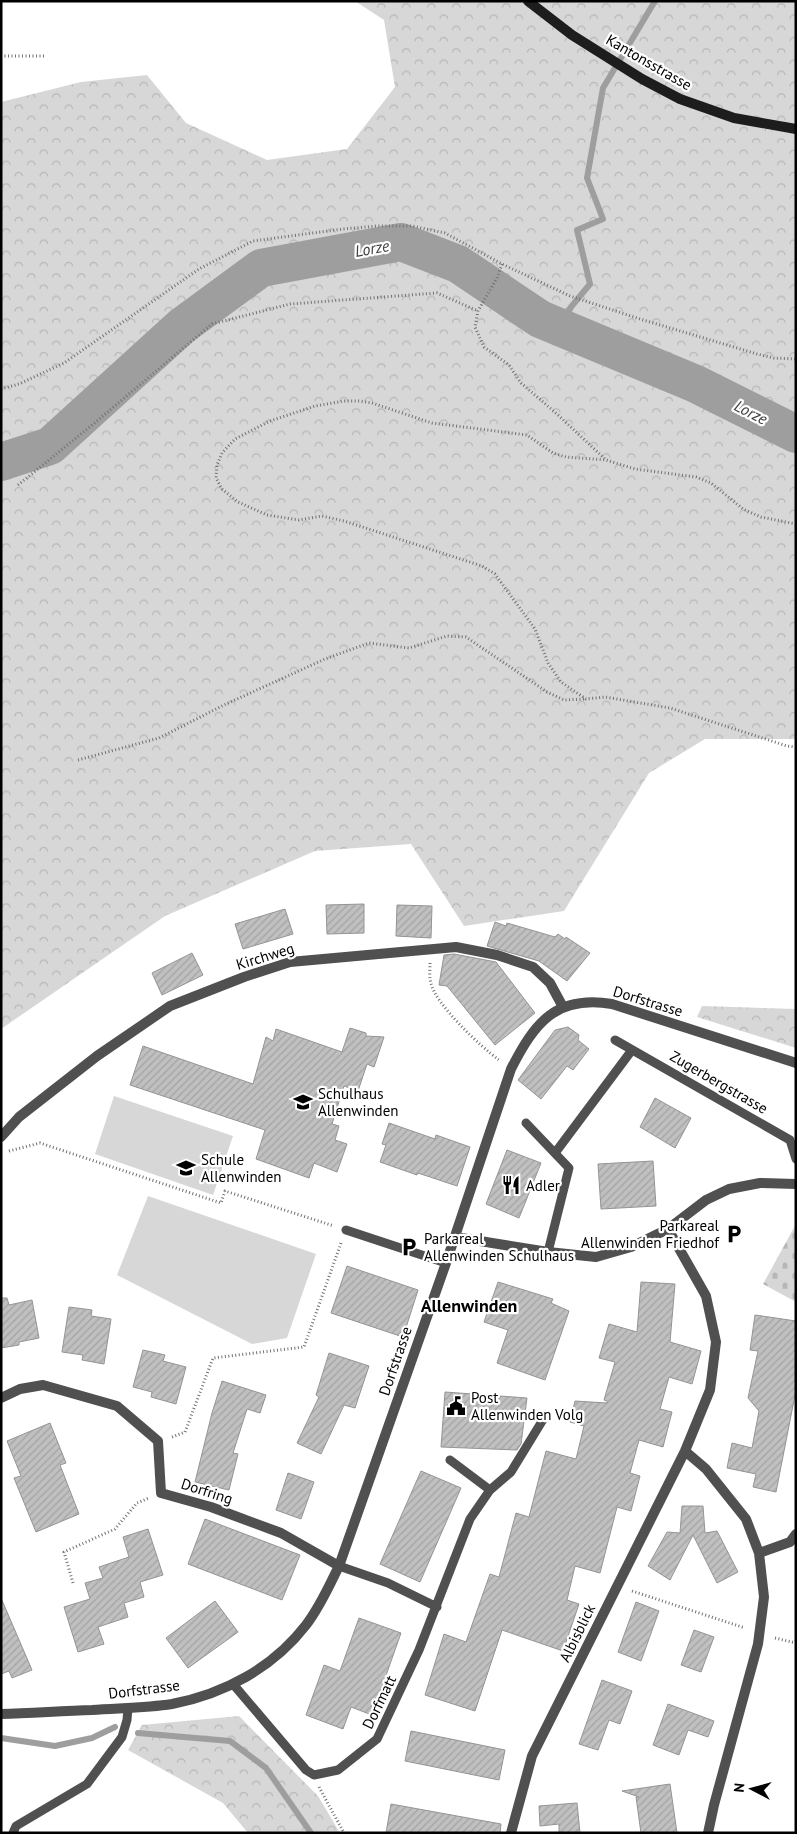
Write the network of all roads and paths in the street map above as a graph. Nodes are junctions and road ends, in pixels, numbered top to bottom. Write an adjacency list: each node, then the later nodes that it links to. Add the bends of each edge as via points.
1 (528, 1): 4 (main road, Kantonsstrasse, via 572,35 680,100 734,118)
2 (1, 56): 3 (path)
3 (46, 56)
4 (796, 129)
5 (502, 264): 6 (path); 7 (path, via 583,301 757,354); 8 (path, via 446,233 412,226 342,229 253,241 198,269 64,363)
6 (478, 311): 9 (path, via 475,327 484,347 509,365 521,384); 10 (path, via 437,293 290,304 212,324)
7 (796, 359)
8 (1, 389)
9 (606, 460): 11 (path, via 635,469 696,477 711,483 743,509 761,517); 12 (path, via 553,454 526,435 432,423 372,403 344,401 315,406 270,421 235,439 222,453 217,465 216,478 222,490 238,502 266,515 298,520 322,516 344,521 489,570 535,629 548,663 561,682)
10 (18, 485)
11 (796, 524)
12 (586, 699): 13 (path, via 605,697 670,708); 14 (path, via 564,700 547,692 466,637 447,636 409,648 369,643 325,659 159,738)
13 (796, 747)
14 (78, 760)
15 (430, 950): 16 (street, Kirchweg, via 456,948 497,955 532,967 550,983); 20 (path, via 431,984 441,1002 484,1049); 22 (street, Kirchweg, via 290,962 170,1006 97,1056 20,1117)
16 (563, 1007): 19 (street, Dorfstrasse, via 588,1001 612,1004); 20 (street, Dorfstrasse, via 536,1028)
17 (616, 1040): 18 (lane, Zugerbergstrasse)
18 (632, 1050): 24 (lane); 25 (lane, Zugerbergstrasse, via 790,1140)
19 (796, 1063)
20 (511, 1069): 29 (street, Dorfstrasse)
21 (526, 1123): 24 (lane)
22 (1, 1137)
23 (1, 1153): 28 (path, via 40,1143 221,1203 226,1192)
24 (555, 1154): 30 (lane, via 570,1168)
25 (796, 1159)
26 (796, 1184): 27 (street, via 760,1184 729,1189 706,1200)
27 (668, 1229): 30 (street, via 631,1247 596,1257); 35 (street, Albisblick, via 706,1296 716,1342 710,1390)
28 (346, 1230): 31 (lane); 34 (path, via 304,1347 213,1358 185,1432)
29 (455, 1237): 30 (street); 31 (street, Dorfstrasse)
30 (548, 1252)
31 (446, 1263): 41 (street, Dorfstrasse)
32 (1, 1398): 34 (street, via 20,1389 43,1385 117,1406)
33 (544, 1418): 37 (lane, Dorfmatt, via 511,1472)
34 (158, 1442): 38 (street, Dorfring)
35 (685, 1451): 40 (street, via 706,1469 746,1519); 43 (street, Albisblick)
36 (450, 1460): 37 (lane)
37 (490, 1490): 44 (lane, Dorfmatt, via 470,1519)
38 (161, 1493): 41 (street, Dorfring, via 211,1507 280,1533); 42 (path, via 137,1503 115,1529 64,1552)
39 (796, 1534): 40 (street, via 790,1542)
40 (759, 1553): 45 (street, via 764,1597)
41 (339, 1566): 44 (lane); 48 (street, Dorfstrasse, via 305,1626 282,1651 250,1676)
42 (74, 1583)
43 (617, 1586): 45 (path); 54 (street, Albisblick, via 532,1756)
44 (437, 1607): 51 (lane, Dorfmatt, via 377,1739 338,1770)
45 (760, 1632): 55 (street)
46 (772, 1637): 47 (path)
47 (796, 1643)
48 (233, 1684): 49 (street, Dorfstrasse, via 171,1704); 51 (lane, via 306,1770)
49 (128, 1708): 50 (street, Dorfstrasse); 52 (lane, via 122,1737 88,1784 16,1826)
50 (1, 1714)
51 (314, 1775): 53 (path)
52 (13, 1833)
53 (344, 1833)
54 (511, 1833)
55 (708, 1833)

